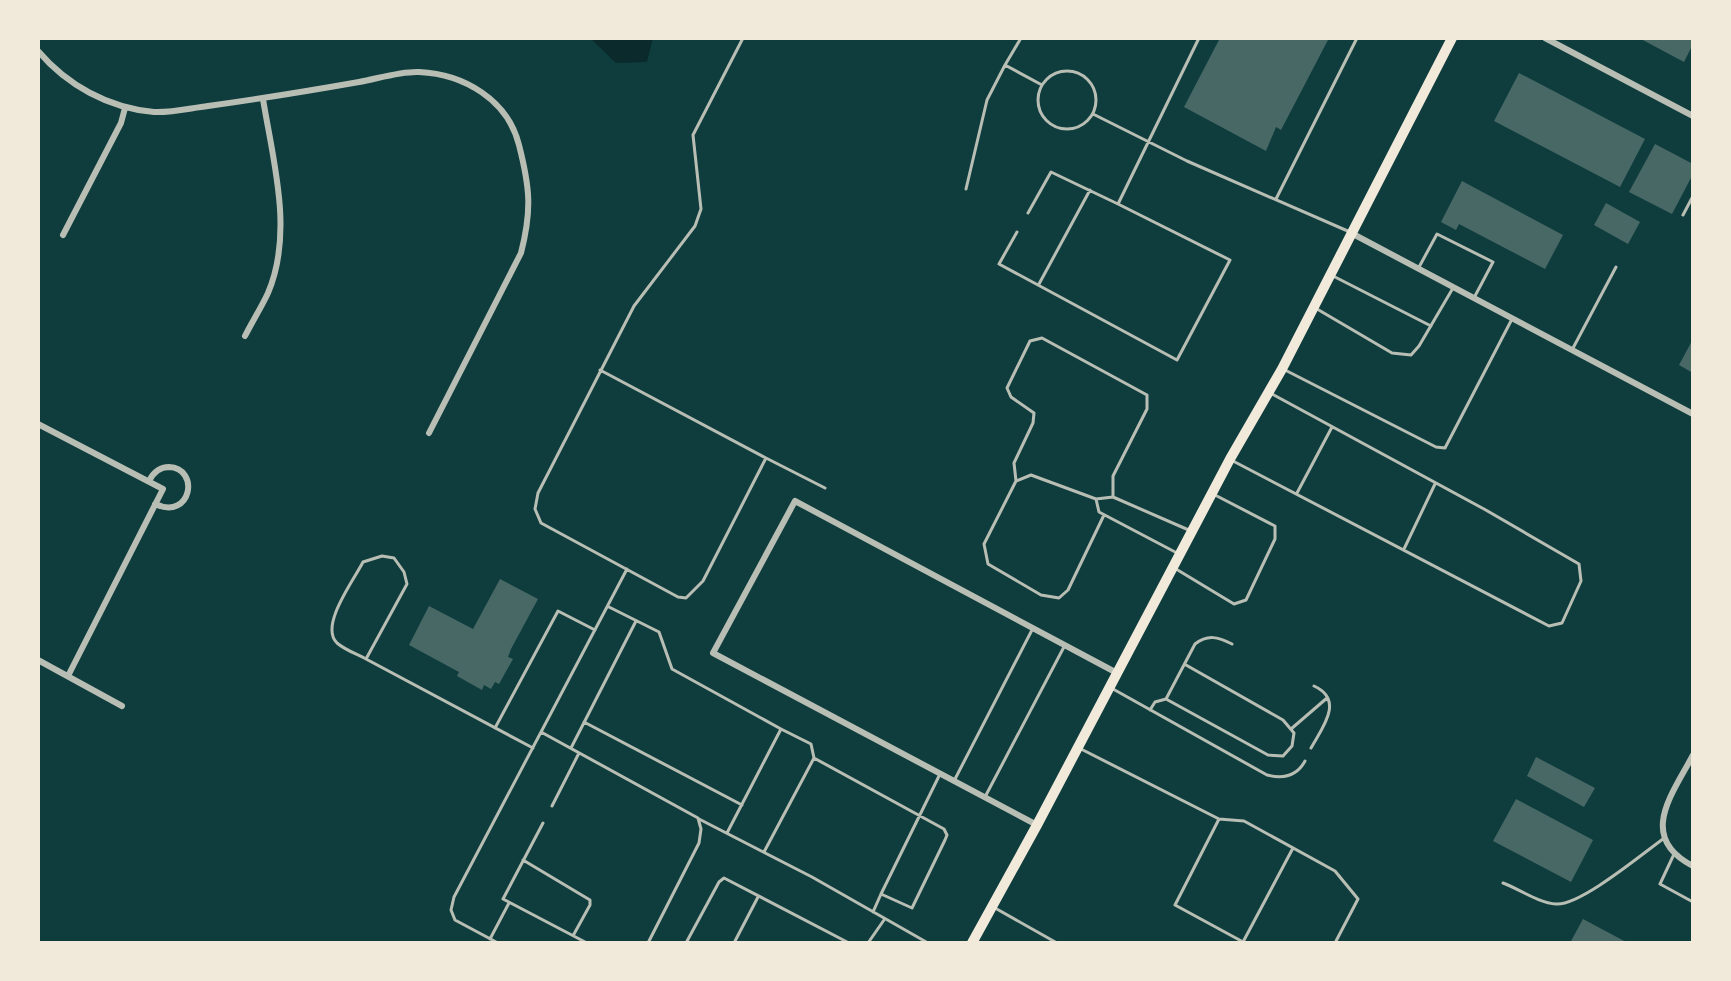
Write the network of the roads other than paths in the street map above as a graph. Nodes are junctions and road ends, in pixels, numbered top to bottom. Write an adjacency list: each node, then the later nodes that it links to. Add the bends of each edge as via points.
1 (743, 38): 37 (lane, via 693,135 701,209 695,226 634,306)
2 (1021, 38): 8 (lane)
3 (1199, 38): 14 (lane)
4 (1357, 38): 18 (lane)
5 (1452, 38): 23 (main road)
6 (1545, 38): 13 (street)
7 (38, 51): 11 (street, via 73,84)
8 (1005, 65): 9 (lane); 15 (lane, via 987,100)
9 (1042, 85): 12 (lane, via 1057,73 1086,78 1096,95); 12 (lane, via 1038,104 1053,126 1080,127)
10 (263, 99): 11 (street, via 157,112); 34 (street, via 281,221 268,292); 42 (street, via 417,72 450,77 482,92 504,110 516,131 530,204 521,253)
11 (125, 108): 24 (street)
12 (1093, 114): 14 (lane)
13 (1693, 116)
14 (1147, 142): 18 (lane); 19 (lane)
15 (966, 189)
16 (1090, 190): 19 (lane); 20 (lane, via 1051,172); 28 (lane)
17 (1693, 196): 21 (lane)
18 (1276, 200): 23 (lane)
19 (1118, 204): 28 (lane, via 1230,260 1177,360)
20 (1028, 213)
21 (1683, 215)
22 (1017, 232): 28 (lane, via 999,264)
23 (1353, 234): 26 (street); 27 (main road)
24 (63, 235)
25 (1616, 267): 35 (lane)
26 (1418, 269): 29 (street); 30 (lane, via 1437,234 1493,262)
27 (1331, 275): 31 (main road); 33 (lane)
28 (1039, 284)
29 (1453, 287): 30 (street); 33 (lane)
30 (1474, 298): 32 (street)
31 (1314, 307): 33 (lane, via 1401,355 1411,355); 36 (main road)
32 (1512, 319): 35 (street); 36 (lane, via 1445,448)
33 (1431, 326)
34 (245, 336)
35 (1572, 350): 39 (street)
36 (1282, 369): 38 (main road)
37 (600, 370): 43 (lane); 59 (lane, via 538,493 535,509 541,523)
38 (1269, 393): 41 (lane); 44 (main road)
39 (1693, 414)
40 (38, 424): 45 (street)
41 (1332, 427): 47 (lane); 49 (lane)
42 (429, 433)
43 (766, 458): 48 (lane); 59 (lane, via 693,593 678,597)
44 (1230, 459): 49 (lane); 50 (main road)
45 (149, 481): 53 (street, via 163,489); 53 (street, via 165,467 181,471 187,480 188,491 179,505)
46 (1016, 481): 51 (lane, via 1014,463 1034,413 1007,388 1030,341 1042,338 1147,395 1147,409 1113,476); 52 (lane, via 1031,475); 54 (lane, via 984,544 988,564 1041,595 1059,598 1068,590)
47 (1436, 483): 56 (lane); 56 (lane, via 1579,564 1581,581 1562,623 1549,626)
48 (825, 488)
49 (1297, 493): 56 (lane)
50 (1211, 494): 55 (main road); 58 (lane, via 1275,526 1275,539 1246,600 1234,604)
51 (1113, 497): 52 (lane); 55 (lane)
52 (1096, 499): 54 (lane)
53 (155, 504): 70 (street)
54 (1104, 515): 57 (lane)
55 (1191, 531): 57 (main road)
56 (1404, 549)
57 (1179, 554): 58 (main road)
58 (1173, 567): 69 (main road)
59 (627, 569): 60 (lane)
60 (608, 606): 61 (lane); 63 (lane)
61 (636, 621): 77 (lane); 79 (lane, via 659,632 672,669)
62 (1033, 628): 65 (street); 90 (street, via 795,501 713,653); 91 (lane)
63 (595, 630): 78 (lane, via 558,611); 81 (lane)
64 (1232, 644): 68 (lane, via 1203,638)
65 (1065, 645): 69 (street); 92 (lane)
66 (366, 659): 66 (lane, via 338,644 331,622 363,562 394,558 407,584); 78 (lane)
67 (38, 660): 70 (street)
68 (1186, 665): 74 (lane); 80 (lane)
69 (1117, 673): 72 (main road)
70 (68, 676): 75 (street)
71 (1314, 686): 73 (lane)
72 (1110, 687): 76 (lane); 82 (main road)
73 (1327, 698): 80 (lane); 85 (lane, via 1330,713)
74 (1166, 699): 76 (lane); 80 (lane, via 1268,755 1283,756 1292,746)
75 (122, 706)
76 (1150, 710): 89 (lane, via 1267,775 1292,774)
77 (584, 722): 84 (lane); 93 (lane)
78 (495, 728): 83 (lane)
79 (781, 729): 88 (lane, via 811,744); 93 (lane)
80 (1291, 729)
81 (541, 732): 83 (lane); 84 (lane)
82 (1077, 747): 97 (lane); 99 (main road)
83 (533, 748): 116 (lane, via 451,910 455,920)
84 (571, 748): 86 (lane)
85 (1311, 748)
86 (579, 753): 94 (lane); 96 (lane)
87 (1693, 755): 101 (street, via 1662,813)
88 (814, 758): 95 (lane); 103 (lane)
89 (1305, 761)
90 (940, 774): 91 (street); 95 (lane)
91 (954, 781): 92 (street)
92 (985, 797): 99 (street)
93 (742, 805): 100 (lane)
94 (552, 806)
95 (920, 815): 108 (lane); 108 (lane, via 947,835 912,908)
96 (696, 817): 100 (lane); 120 (lane, via 699,843)
97 (1219, 819): 102 (lane, via 1244,821); 117 (lane, via 1175,905)
98 (543, 823): 105 (lane)
99 (1037, 825): 112 (main road)
100 (727, 833): 103 (lane)
101 (1663, 839): 104 (street); 107 (lane, via 1564,904)
102 (1293, 848): 117 (lane); 128 (lane, via 1335,871 1358,899)
103 (764, 852): 113 (lane)
104 (1675, 852): 106 (street); 111 (lane, via 1660,884)
105 (523, 860): 110 (lane, via 503,899); 115 (lane, via 590,900)
106 (1693, 866)
107 (1503, 883)
108 (881, 894): 113 (lane)
109 (758, 895): 121 (lane, via 724,878); 122 (lane); 123 (lane)
110 (509, 902): 115 (lane); 116 (lane)
111 (1693, 902)
112 (991, 906): 126 (main road); 127 (lane)
113 (873, 912): 114 (lane)
114 (885, 918): 124 (lane); 125 (lane)
115 (573, 935): 119 (lane)
116 (490, 939): 118 (lane)
117 (1244, 942)
118 (498, 943)
119 (587, 943)
120 (648, 943)
121 (686, 943)
122 (734, 943)
123 (849, 943)
124 (868, 943)
125 (928, 943)
126 (972, 943)
127 (1057, 943)
128 (1335, 943)

